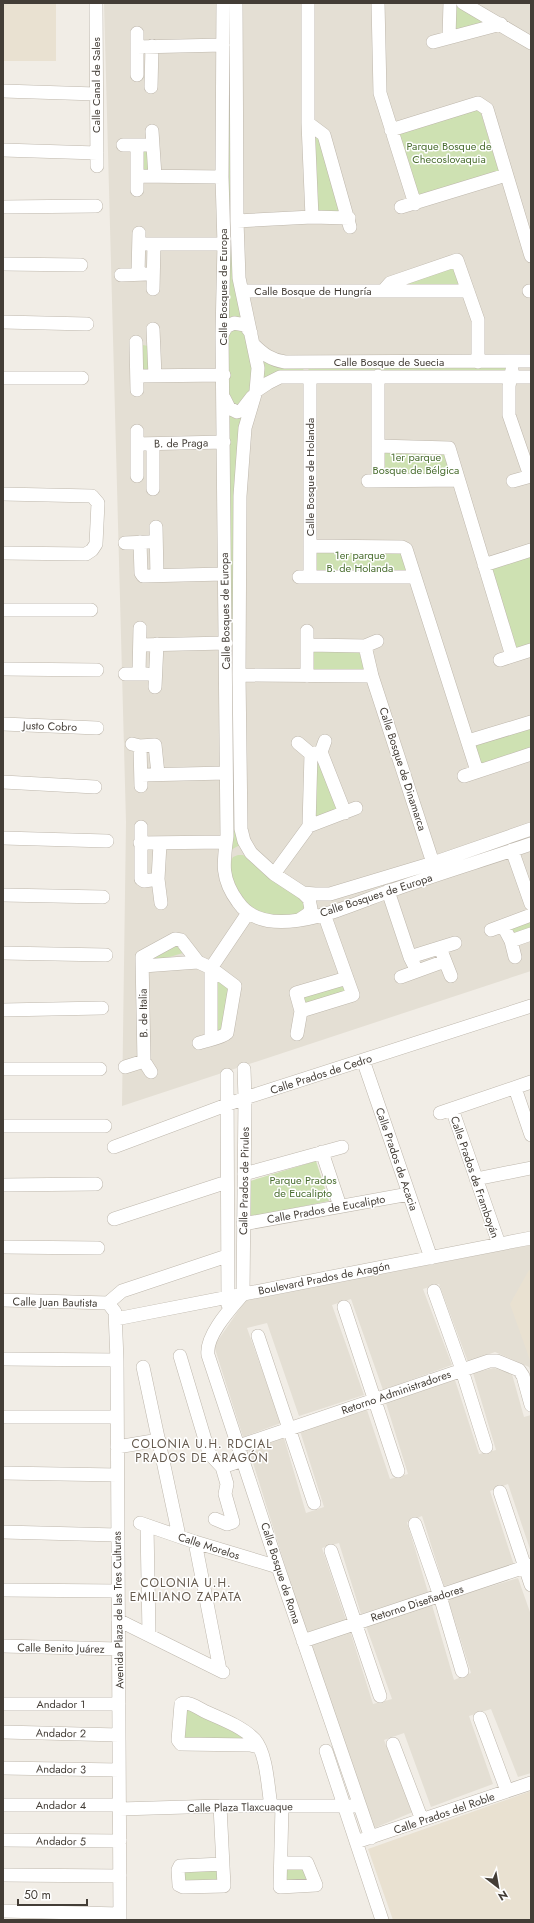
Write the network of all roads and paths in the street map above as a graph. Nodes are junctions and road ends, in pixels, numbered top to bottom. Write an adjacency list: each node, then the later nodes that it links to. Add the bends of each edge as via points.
1 (96, 3): 19 (street, Calle Canal de Sales)
2 (223, 3): 13 (street, Calle Bosques de Europa)
3 (236, 3): 39 (street, Calle Bosques de Europa)
4 (308, 3): 20 (street)
5 (378, 3): 21 (street, via 380,93)
6 (450, 3): 10 (street)
7 (463, 3): 8 (street)
8 (501, 24): 10 (street); 12 (street)
9 (137, 33): 15 (street)
10 (449, 37): 11 (street)
11 (433, 42)
12 (531, 43)
13 (223, 45): 14 (street); 32 (street, Calle Bosques de Europa)
14 (152, 46): 15 (street); 16 (street)
15 (137, 47): 16 (street, via 131,75)
16 (151, 74): 17 (street)
17 (151, 87)
18 (3, 91): 19 (street)
19 (96, 94): 27 (street, Calle Canal de Sales)
20 (308, 123): 38 (street); 38 (street, via 324,135 349,222)
21 (391, 130): 29 (street, via 478,103 487,109); 34 (street)
22 (152, 131): 24 (street)
23 (123, 145): 25 (street)
24 (152, 145): 25 (street); 31 (street)
25 (137, 146): 30 (street)
26 (3, 150): 27 (street)
27 (97, 153): 28 (street, Calle Canal de Sales)
28 (96, 166)
29 (506, 175): 34 (street); 42 (street)
30 (138, 176): 31 (street); 33 (street)
31 (155, 176): 32 (street)
32 (222, 176): 41 (street, Calle Bosques de Europa)
33 (137, 190)
34 (415, 204): 37 (street)
35 (96, 206): 36 (street)
36 (3, 207)
37 (401, 207)
38 (312, 217): 39 (street)
39 (237, 221): 49 (street, Calle Bosques de Europa, via 239,278)
40 (154, 244): 41 (street); 45 (street); 47 (street, via 139,238)
41 (224, 244): 54 (street, Calle Bosques de Europa)
42 (531, 256)
43 (3, 264): 44 (street)
44 (81, 265)
45 (152, 273): 47 (street); 48 (street)
46 (121, 274): 47 (street)
47 (138, 274)
48 (153, 289)
49 (242, 291): 50 (street, Calle Bosque de Hungría); 55 (street, Calle Bosques de Europa)
50 (383, 291): 51 (street, Calle Bosque de Hungría); 51 (street, Calle Bosque de Hungría, via 390,282 458,260)
51 (468, 291): 58 (street, Calle Bosque de Hungría, via 478,320)
52 (3, 322): 53 (street)
53 (87, 324)
54 (222, 335): 55 (street, Calle Bosque de Suecia, via 226,327 234,322 245,325); 59 (street, Calle Bosques de Europa)
55 (252, 338): 58 (street, Calle Bosque de Suecia, via 267,356 285,362); 69 (street, Calle Bosques de Europa, via 258,368)
56 (513, 361): 57 (street, Calle Bosque de Suecia); 58 (street, Calle Bosque de Suecia); 64 (street)
57 (531, 361)
58 (478, 362)
59 (224, 375): 61 (street); 70 (street, Calle Bosques de Europa)
60 (137, 376): 61 (street); 61 (street, via 130,342 154,335); 68 (street)
61 (155, 376)
62 (378, 376): 63 (street, Calle Bosque de Suecia); 64 (street, Calle Bosque de Suecia); 73 (street)
63 (310, 377): 69 (street, Calle Bosque de Suecia, via 280,377); 83 (street, Calle Bosque de Holanda)
64 (511, 377): 65 (street, Calle Bosque de Suecia); 74 (street, via 508,394 509,415)
65 (531, 377)
66 (3, 378): 67 (street)
67 (82, 378)
68 (138, 390)
69 (255, 393): 70 (street, Calle Bosque de Suecia, via 242,410 237,412 229,408); 105 (street, Calle Bosques de Europa, via 245,428 242,457)
70 (224, 398): 71 (street, Calle Bosques de Europa)
71 (224, 442): 72 (street, B. de Praga); 87 (street, Calle Bosques de Europa)
72 (153, 444): 72 (street, B. de Praga, via 153,482 131,476 137,438)
73 (378, 446): 76 (street, via 449,448); 76 (street, via 373,480)
74 (525, 447): 75 (street)
75 (531, 476): 77 (street)
76 (458, 480): 86 (street)
77 (513, 482)
78 (3, 494): 85 (street, via 92,496 98,504 96,544 86,554)
79 (156, 527): 81 (street)
80 (140, 542): 81 (street); 82 (street); 88 (street, via 142,575)
81 (157, 542): 88 (street)
82 (125, 543)
83 (310, 546): 89 (street, via 405,548); 89 (street, Calle Bosque de Holanda, via 304,576)
84 (531, 550): 86 (street)
85 (3, 553)
86 (484, 565): 99 (street)
87 (224, 574): 88 (street); 94 (street, Calle Bosques de Europa)
88 (157, 576)
89 (414, 577): 111 (street)
90 (3, 610): 91 (street)
91 (91, 610)
92 (140, 628): 96 (street)
93 (307, 631): 97 (street)
94 (226, 643): 95 (street); 116 (street, Calle Bosques de Europa)
95 (157, 644): 96 (street); 104 (street, via 155,681)
96 (140, 645): 104 (street)
97 (308, 645): 106 (street); 107 (street, Calle Bosque de Dinamarca, via 371,644)
98 (531, 650): 99 (street)
99 (512, 656): 100 (street)
100 (500, 660)
101 (3, 669): 102 (street)
102 (97, 670)
103 (125, 674): 104 (street)
104 (139, 674)
105 (239, 675): 106 (street); 131 (street, Calle Bosques de Europa, via 241,829)
106 (307, 676): 107 (street)
107 (372, 676): 133 (street, Calle Bosque de Dinamarca)
108 (531, 722): 111 (street)
109 (3, 724): 110 (street, Justo Cobro)
110 (97, 728)
111 (468, 741): 115 (street)
112 (298, 743): 113 (street)
113 (319, 749): 121 (street); 121 (street, via 350,810)
114 (531, 754): 115 (street)
115 (477, 771): 118 (street)
116 (226, 773): 117 (street); 126 (street, Calle Bosques de Europa)
117 (158, 774): 117 (street, via 156,745 136,745 141,781)
118 (464, 776)
119 (3, 782): 120 (street)
120 (95, 787)
121 (309, 826): 134 (street)
122 (141, 827): 127 (street)
123 (531, 829): 133 (street, Calle Bosques de Europa)
124 (3, 838): 125 (street)
125 (107, 841)
126 (226, 842): 128 (street); 132 (street, Calle Bosques de Europa)
127 (140, 843): 128 (street); 135 (street, via 142,880)
128 (160, 844): 135 (street)
129 (531, 844): 130 (street, Calle Bosques de Europa)
130 (512, 850): 136 (street, Calle Bosques de Europa); 141 (street)
131 (251, 854): 132 (street, via 235,851); 134 (street, Calle Bosques de Europa)
132 (224, 862): 142 (street, Calle Bosques de Europa, via 225,878 229,888)
133 (433, 862): 137 (street, Calle Bosques de Europa, via 330,894)
134 (274, 874): 137 (street, Calle Bosques de Europa)
135 (158, 879): 140 (street)
136 (388, 891): 143 (street, Calle Bosques de Europa); 152 (street)
137 (303, 893): 145 (street, via 309,899 311,909)
138 (3, 896): 139 (street)
139 (103, 897)
140 (161, 903)
141 (531, 904)
142 (248, 913): 145 (street, Calle Bosques de Europa, via 262,920); 157 (street)
143 (324, 914): 145 (street, Calle Bosques de Europa); 161 (street)
144 (531, 916): 147 (street, via 497,928)
145 (299, 920)
146 (531, 934): 147 (street)
147 (511, 941): 153 (street)
148 (454, 943): 149 (street)
149 (440, 947): 152 (street); 154 (street)
150 (3, 953): 151 (street)
151 (106, 955)
152 (410, 957): 158 (street)
153 (516, 957)
154 (445, 961): 158 (street); 159 (street)
155 (198, 962): 156 (street); 156 (street, via 181,940 177,939 144,955); 157 (street)
156 (143, 966): 168 (street, B. de Italia)
157 (211, 968): 157 (street, via 205,1041 227,1033 235,987)
158 (417, 971): 160 (street)
159 (451, 976)
160 (401, 977)
161 (347, 978): 165 (street, via 296,993); 165 (street, via 352,996)
162 (531, 1006): 167 (street, Calle Prados de Cedro)
163 (102, 1008): 164 (street)
164 (3, 1010)
165 (301, 1011): 166 (street)
166 (297, 1034)
167 (363, 1060): 177 (street, Calle Prados de Cedro); 191 (street, Calle Prados de Acacia)
168 (144, 1061): 169 (street); 173 (street)
169 (125, 1067)
170 (3, 1069): 171 (street)
171 (100, 1069)
172 (244, 1069): 177 (street, Calle Prados de Pirules)
173 (151, 1072)
174 (227, 1075): 178 (street, Calle Prados de Pirules)
175 (531, 1082): 176 (street, Calle Prados de Framboyán)
176 (515, 1088): 181 (street); 187 (street, Calle Prados de Framboyán, via 446,1111)
177 (245, 1098): 178 (street, Calle Prados de Cedro); 186 (street, Calle Prados de Pirules)
178 (227, 1106): 182 (street, Calle Prados de Cedro); 188 (street, Calle Prados de Pirules)
179 (3, 1126): 180 (street)
180 (105, 1126)
181 (531, 1135)
182 (114, 1147)
183 (342, 1147): 184 (street)
184 (322, 1152): 186 (street); 192 (street)
185 (531, 1168): 187 (street)
186 (244, 1174): 194 (street, Calle Prados de Pirules)
187 (476, 1179): 196 (street, Calle Prados de Framboyán)
188 (228, 1182): 193 (street); 199 (street, Calle Prados de Pirules)
189 (96, 1184): 190 (street)
190 (3, 1185)
191 (409, 1194): 192 (street, Calle Prados de Eucalipto); 200 (street, Calle Prados de Acacia)
192 (340, 1206): 194 (street, Calle Prados de Eucalipto)
193 (114, 1219)
194 (243, 1224): 202 (street, Calle Prados de Pirules)
195 (531, 1238): 196 (street, Boulevard Prados de Aragón)
196 (499, 1244): 200 (street, Boulevard Prados de Aragón)
197 (3, 1247): 198 (street)
198 (98, 1248)
199 (227, 1256): 203 (street, Calle Prados de Pirules); 205 (street, via 122,1291)
200 (431, 1258): 202 (street, Boulevard Prados de Aragón)
201 (434, 1291): 214 (street)
202 (243, 1294): 203 (street, Boulevard Prados de Aragón); 207 (street, Calle Bosque de Roma)
203 (228, 1296): 207 (street, Calle Bosque de Roma); 208 (street, Boulevard Prados de Aragón)
204 (3, 1300): 205 (street, Calle Juan Bautista)
205 (108, 1303): 208 (street, Avenida Plaza de las Tres Culturas, via 115,1312)
206 (344, 1307): 215 (street)
207 (228, 1310): 221 (street, Calle Bosque de Roma, via 207,1347)
208 (116, 1319): 212 (street, Avenida Plaza de las Tres Culturas)
209 (258, 1336): 219 (street)
210 (180, 1356): 225 (street, via 209,1453)
211 (3, 1359): 212 (street)
212 (117, 1360): 218 (street, Avenida Plaza de las Tres Culturas)
213 (143, 1367): 220 (street)
214 (462, 1370): 215 (street, Retorno Administradores); 216 (street, Retorno Administradores, via 489,1361 497,1361 519,1370); 223 (street)
215 (375, 1400): 219 (street, Retorno Administradores); 226 (street)
216 (531, 1404)
217 (3, 1417): 218 (street)
218 (117, 1417): 222 (street, Avenida Plaza de las Tres Culturas)
219 (289, 1429): 221 (street, Retorno Administradores); 230 (street)
220 (159, 1440): 222 (street); 235 (street)
221 (239, 1446): 224 (street, Calle Bosque de Roma)
222 (117, 1447): 228 (street, Avenida Plaza de las Tres Culturas)
223 (486, 1447)
224 (243, 1460): 225 (street); 239 (street, Calle Bosque de Roma)
225 (222, 1467): 231 (street, via 232,1522 227,1524)
226 (398, 1471)
227 (3, 1473): 228 (street)
228 (117, 1475): 234 (street, Avenida Plaza de las Tres Culturas)
229 (500, 1492): 238 (street)
230 (314, 1503)
231 (215, 1519)
232 (415, 1524): 243 (street)
233 (3, 1532): 234 (street)
234 (117, 1534): 242 (street, Avenida Plaza de las Tres Culturas)
235 (179, 1536): 236 (street, Calle Morelos); 246 (street, Calle Morelos, via 143,1524)
236 (195, 1542): 239 (street, Calle Morelos); 246 (street, via 222,1671)
237 (331, 1551): 245 (street)
238 (528, 1566): 240 (street); 243 (street, Retorno Diseñadores)
239 (278, 1568): 247 (street, Calle Bosque de Roma)
240 (531, 1585)
241 (3, 1590): 242 (street)
242 (118, 1590): 244 (street, Avenida Plaza de las Tres Culturas)
243 (440, 1596): 245 (street, Retorno Diseñadores); 250 (street)
244 (118, 1620): 246 (street); 249 (street, Avenida Plaza de las Tres Culturas)
245 (354, 1624): 247 (street, Retorno Diseñadores); 251 (street)
246 (149, 1634)
247 (303, 1641): 268 (street, Calle Bosque de Roma)
248 (3, 1646): 249 (street, Calle Benito Juárez)
249 (118, 1649): 253 (street, Avenida Plaza de las Tres Culturas)
250 (462, 1671)
251 (380, 1696)
252 (3, 1704): 253 (street, Andador 1)
253 (119, 1704): 256 (street, Avenida Plaza de las Tres Culturas)
254 (480, 1718): 263 (street)
255 (3, 1732): 256 (street, Andador 2)
256 (119, 1735): 261 (street, Avenida Plaza de las Tres Culturas)
257 (393, 1744): 270 (street)
258 (259, 1747): 258 (street, via 252,1738 235,1726 186,1702 181,1704 178,1740 181,1744); 266 (street)
259 (326, 1751): 267 (street)
260 (3, 1768): 261 (street, Andador 3)
261 (119, 1770): 269 (street, Avenida Plaza de las Tres Culturas)
262 (531, 1783): 263 (street, Calle Prados del Roble)
263 (507, 1791): 270 (street, Calle Prados del Roble)
264 (3, 1805): 269 (street, Andador 4)
265 (220, 1806): 266 (street, Calle Plaza Tlaxcuaque); 269 (street, Calle Plaza Tlaxcuaque); 276 (street)
266 (276, 1806): 267 (street, Calle Plaza Tlaxcuaque); 275 (street)
267 (345, 1806): 268 (street, Calle Plaza Tlaxcuaque); 274 (street)
268 (360, 1806): 271 (street, Calle Bosque de Roma)
269 (119, 1807): 273 (street, Avenida Plaza de las Tres Culturas)
270 (422, 1820): 271 (street, Calle Prados del Roble)
271 (371, 1838): 274 (street, Calle Prados del Roble)
272 (3, 1840): 273 (street, Andador 5)
273 (120, 1842): 278 (street, Avenida Plaza de las Tres Culturas)
274 (356, 1842): 281 (street)
275 (281, 1863)
276 (222, 1864)
277 (3, 1876): 278 (street)
278 (120, 1876): 280 (street, Avenida Plaza de las Tres Culturas)
279 (3, 1911): 280 (street)
280 (120, 1917)
281 (382, 1920)

